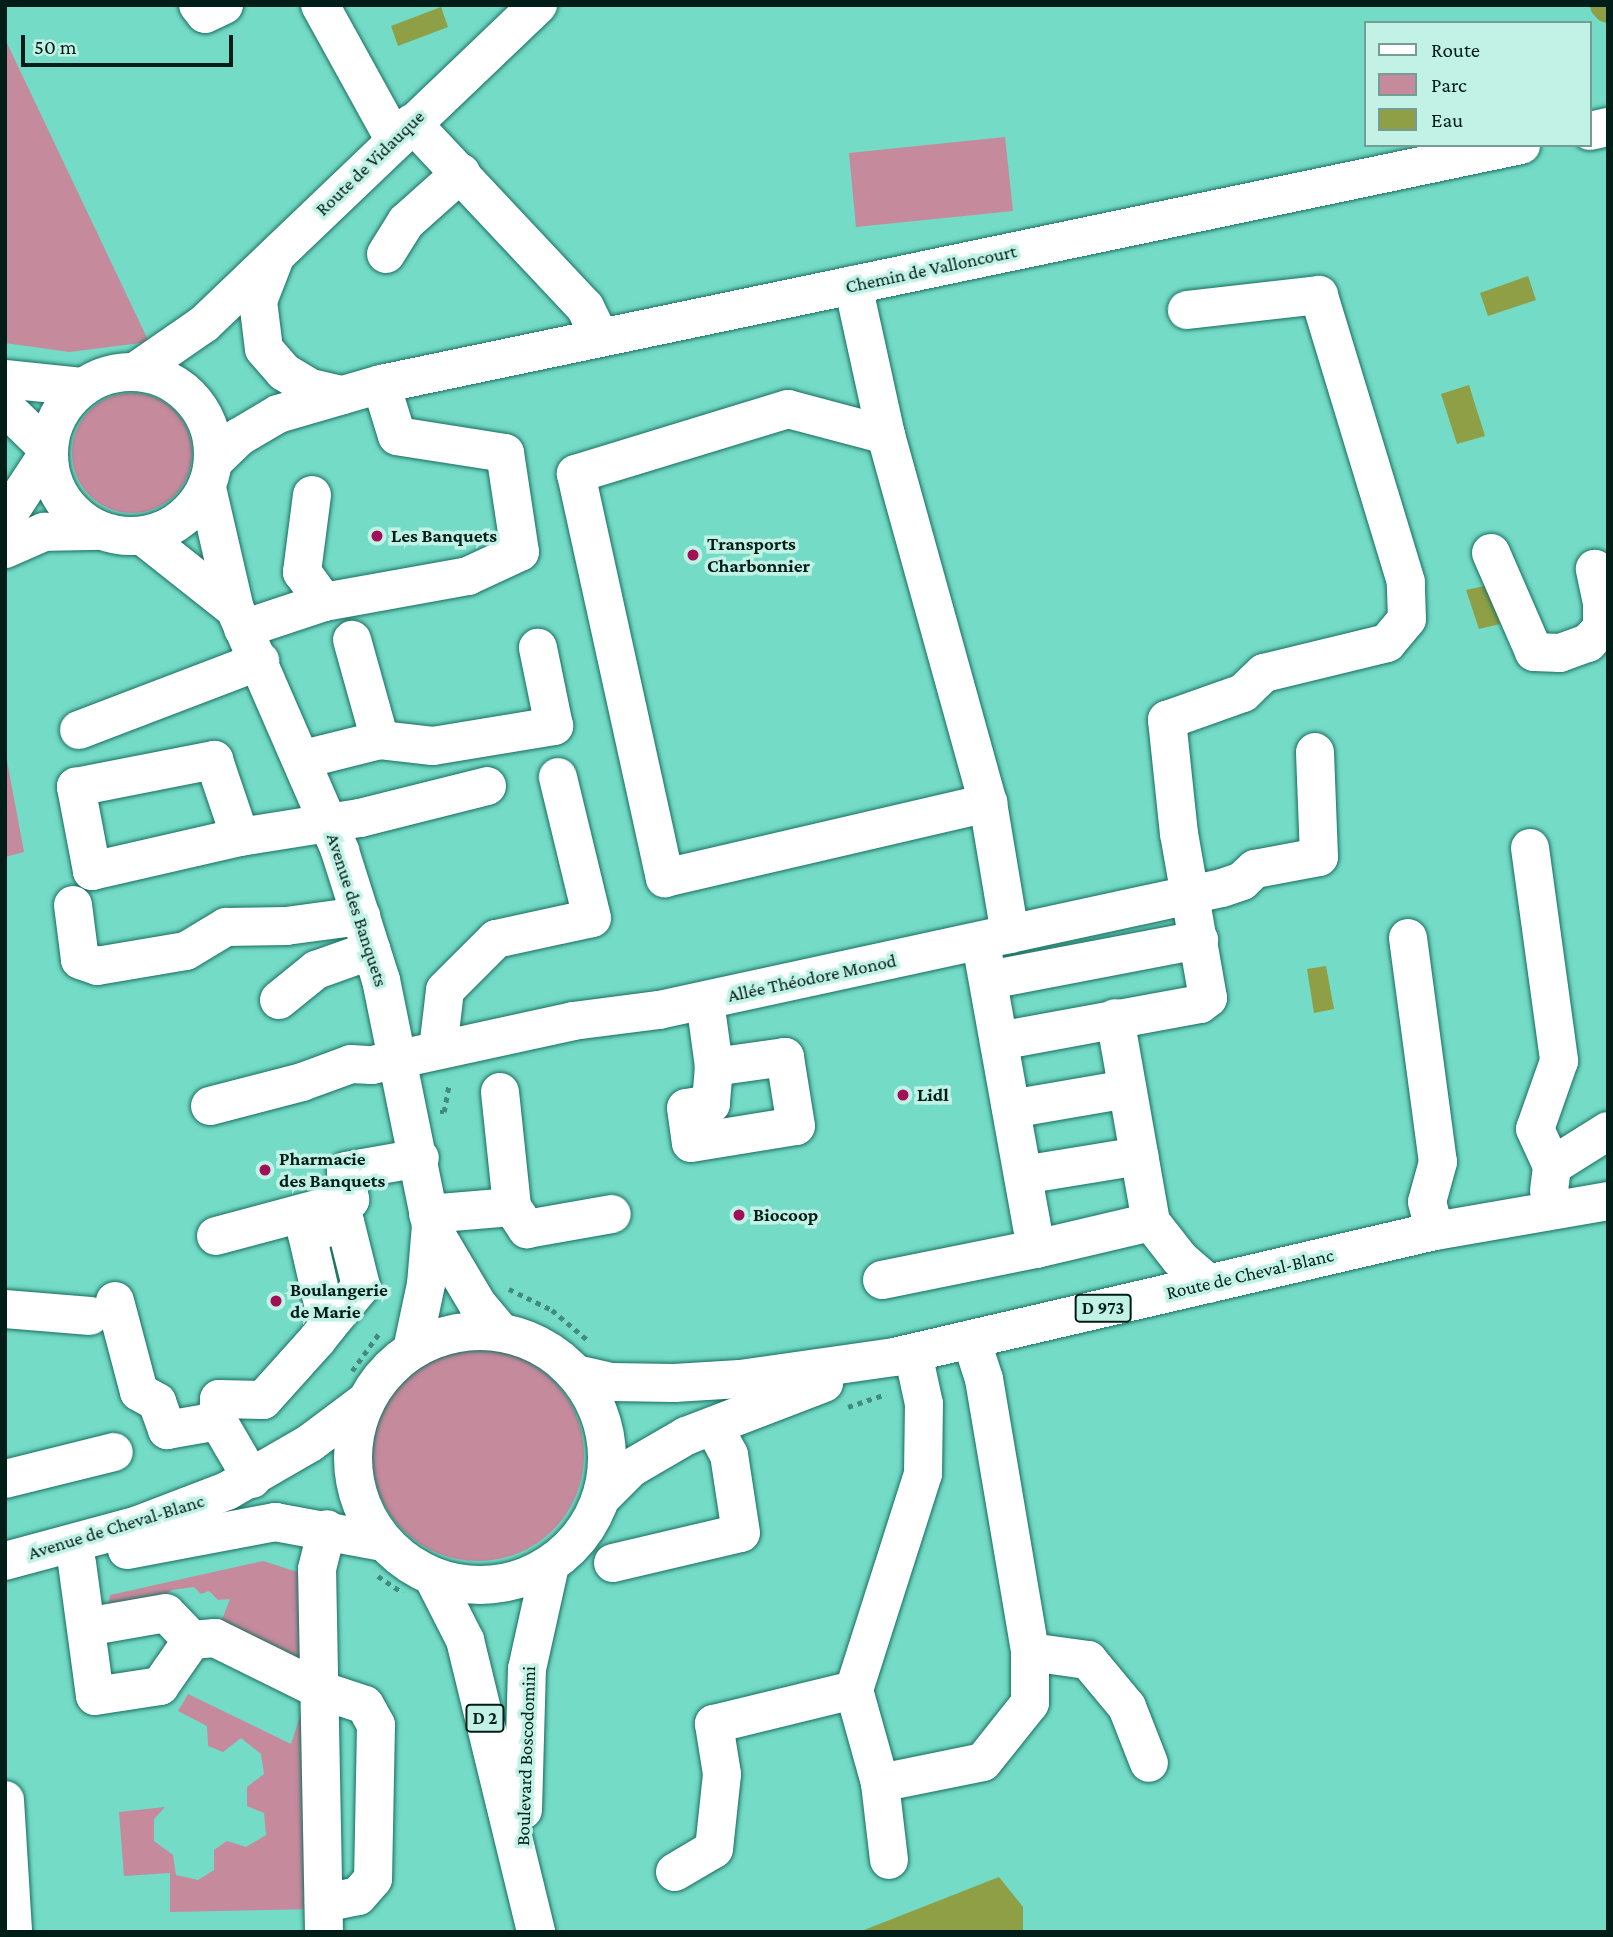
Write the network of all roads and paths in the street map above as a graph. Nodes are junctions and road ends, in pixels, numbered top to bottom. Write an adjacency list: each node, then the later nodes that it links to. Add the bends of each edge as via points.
1 (198, 5): 2 (street, via 205,14)
2 (224, 5)
3 (320, 5): 5 (street)
4 (538, 5): 5 (street, Route de Vidauque)
5 (403, 131): 7 (street); 8 (street, Route de Vidauque)
6 (1511, 147): 10 (street, Chemin de Valloncourt)
7 (461, 173): 9 (street, via 406,222); 13 (street, via 585,307)
8 (278, 251): 12 (street, Route de Vidauque); 18 (street, via 258,301 264,349 293,378)
9 (386, 254)
10 (853, 285): 13 (street, Chemin de Valloncourt); 22 (street)
11 (1187, 310): 46 (street, via 1319,295 1405,582 1407,619 1387,643 1264,673 1243,693 1167,720)
12 (204, 324): 14 (street, Route de Vidauque); 19 (street, Route de Vidauque, via 194,356)
13 (600, 338): 16 (street, Chemin de Valloncourt)
14 (136, 371): 17 (street, via 108,374); 19 (street, via 165,379)
15 (5, 379): 17 (street)
16 (381, 384): 18 (street, Chemin de Valloncourt); 32 (street, via 397,436 505,453 520,552 468,576)
17 (82, 387): 23 (street, via 58,414)
18 (342, 396): 21 (street, Chemin de Valloncourt)
19 (195, 402): 21 (street, Chemin de Valloncourt, via 217,413); 24 (street, via 211,433)
20 (5, 407): 23 (street)
21 (278, 414): 24 (street, Chemin de Valloncourt, via 239,437)
22 (886, 435): 42 (street); 42 (street, via 788,409 576,474 665,878)
23 (47, 452): 26 (street); 27 (street, via 54,486 72,513)
24 (210, 475): 28 (street, via 182,520); 33 (street, Avenue des Banquets)
25 (312, 495): 32 (street, via 302,572)
26 (5, 519)
27 (98, 531): 28 (street); 29 (street, via 44,532)
28 (144, 537): 33 (street, Avenue des Banquets)
29 (5, 549)
30 (1491, 553): 31 (street, via 1534,652 1560,653 1588,643 1601,628 1602,603)
31 (1595, 569)
32 (324, 602): 33 (street)
33 (246, 633): 36 (street); 39 (street, Avenue des Banquets)
34 (352, 640): 37 (street)
35 (538, 648): 37 (street, via 554,726 433,746)
36 (79, 730)
37 (380, 740): 39 (street)
38 (1315, 752): 46 (street, Allée Théodore Monod, via 1319,857 1255,869 1242,881)
39 (304, 759): 43 (street, Avenue des Banquets)
40 (558, 777): 57 (street, via 592,918 496,939 445,990)
41 (487, 786): 43 (street)
42 (988, 803): 49 (street)
43 (329, 823): 44 (street); 48 (street, Avenue des Banquets)
44 (240, 837)
45 (1530, 848): 69 (street, via 1559,1061 1535,1129)
46 (1206, 892): 49 (street, Allée Théodore Monod); 51 (street)
47 (73, 905): 48 (street, via 80,960 97,966 186,951 226,927 286,926)
48 (366, 933): 53 (street); 58 (street, Avenue des Banquets)
49 (995, 938): 52 (street); 54 (street, Allée Théodore Monod)
50 (1408, 938): 77 (street, via 1438,1162 1427,1202)
51 (1199, 940): 52 (street); 55 (street, via 1208,999)
52 (989, 980): 56 (street)
53 (279, 1000)
54 (705, 1001): 57 (street, Allée Théodore Monod, via 573,1021); 59 (street)
55 (1115, 1018): 56 (street); 60 (street)
56 (999, 1041): 63 (street)
57 (438, 1049): 58 (street, Allée Théodore Monod)
58 (400, 1058): 62 (street, Allée Théodore Monod, via 372,1065 351,1063 302,1082); 68 (street, Avenue des Banquets)
59 (715, 1067)
60 (1127, 1089): 63 (street); 67 (street)
61 (500, 1091): 72 (street)
62 (210, 1106)
63 (1011, 1109): 70 (street)
64 (444, 1112): 65 (path)
65 (446, 1123)
66 (1608, 1130): 69 (street)
67 (1139, 1156): 70 (street); 76 (street)
68 (420, 1158): 75 (street, Avenue des Banquets); 78 (street, via 346,1171 350,1200)
69 (1552, 1166): 73 (street)
70 (1023, 1175): 79 (street)
71 (1608, 1201): 73 (street, Route de Cheval-Blanc / D 973)
72 (512, 1207): 74 (street, via 527,1229); 75 (street)
73 (1547, 1211): 77 (street, Route de Cheval-Blanc / D 973)
74 (612, 1214)
75 (430, 1220): 85 (street, Avenue des Banquets, via 471,1294); 87 (street, Avenue des Banquets, via 424,1298)
76 (1151, 1222): 79 (street); 82 (street, via 1180,1259)
77 (1435, 1231): 82 (street, Route de Cheval-Blanc / D 973)
78 (216, 1236)
79 (1036, 1249): 80 (street)
80 (882, 1280)
81 (502, 1283): 89 (path, via 552,1310)
82 (1209, 1284): 86 (street, Route de Cheval-Blanc / D 973)
83 (5, 1309): 91 (street, via 103,1309 139,1392 157,1402 167,1430)
84 (328, 1326): 91 (street, via 262,1400 219,1399)
85 (501, 1332): 87 (street, via 470,1330); 89 (street, via 555,1354)
86 (971, 1339): 88 (street, Route de Cheval-Blanc / D 973); 107 (street, via 984,1379)
87 (412, 1350): 90 (street, via 386,1373)
88 (904, 1355): 89 (street, D 973, via 740,1379 674,1383 611,1382); 92 (street, D 973); 109 (street, via 924,1404 923,1474)
89 (587, 1359): 96 (street, via 605,1432 608,1465)
90 (366, 1401): 95 (street, Avenue de Cheval-Blanc); 98 (street, via 355,1429 352,1459)
91 (218, 1421): 95 (street)
92 (714, 1427): 96 (street, D 973, via 686,1436 631,1468); 101 (street, via 729,1455 741,1533)
93 (114, 1452): 94 (street)
94 (5, 1479)
95 (253, 1479): 99 (street, Avenue de Cheval-Blanc, via 138,1525)
96 (602, 1497): 102 (street, via 590,1524)
97 (327, 1530): 98 (street, Avenue de Cheval-Blanc); 100 (street, Avenue de Cheval-Blanc, via 275,1522); 108 (street, via 317,1569)
98 (376, 1556): 104 (path); 104 (street, via 406,1563)
99 (5, 1561)
100 (77, 1563): 103 (street, Avenue de Cheval-Blanc); 105 (street)
101 (613, 1563)
102 (550, 1565): 104 (street, via 529,1577 481,1586); 114 (street, Boulevard Boscodomini / D 2, via 527,1669)
103 (5, 1576)
104 (420, 1586): 114 (street, Boulevard Boscodomini / D 2, via 460,1625)
105 (86, 1627): 106 (street, via 166,1613); 106 (street, via 94,1696 160,1686)
106 (192, 1640): 108 (street, via 215,1637)
107 (1030, 1652): 110 (street, via 1088,1660 1127,1707); 111 (street, via 1030,1703 983,1762)
108 (320, 1690): 116 (street); 116 (street, via 365,1705 376,1725 373,1879 358,1896)
109 (854, 1690): 111 (street); 115 (street, via 714,1724 722,1774 714,1849)
110 (1149, 1763)
111 (880, 1783): 113 (street)
112 (5, 1800): 117 (street)
113 (889, 1860)
114 (523, 1865): 118 (street, Boulevard Boscodomini / D 2)
115 (675, 1872)
116 (324, 1917)
117 (13, 1932)
118 (536, 1932)

